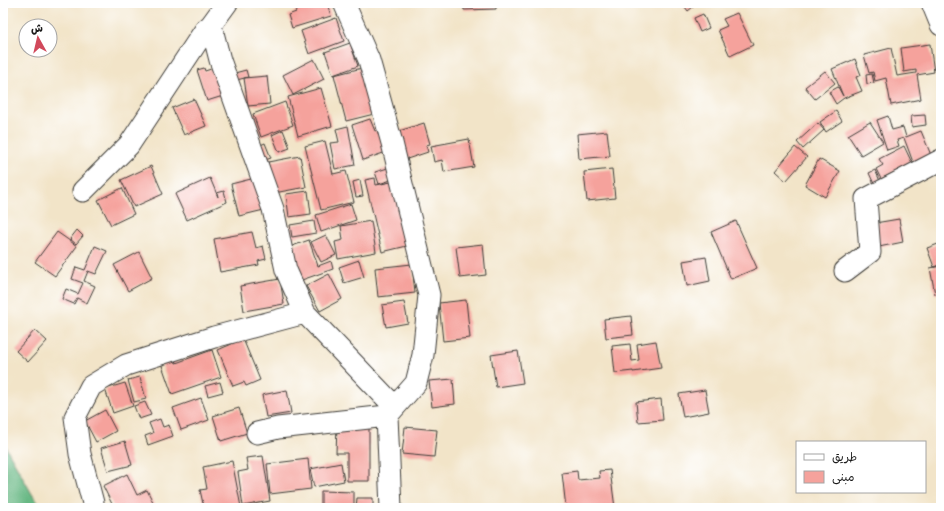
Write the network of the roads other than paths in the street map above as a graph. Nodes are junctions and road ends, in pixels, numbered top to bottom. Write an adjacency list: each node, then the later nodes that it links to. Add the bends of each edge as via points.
1 (227, 3): 4 (street)
2 (344, 3): 10 (street, via 369,60 429,295 423,355 416,383)
3 (932, 3): 5 (street)
4 (210, 25): 7 (street, via 129,145); 9 (street, via 220,60 274,209 286,270)
5 (941, 25)
6 (941, 160): 8 (street, via 866,199 870,252)
7 (83, 191)
8 (845, 271)
9 (305, 313): 10 (street); 12 (street, via 214,337 126,365 91,386 76,417 80,454)
10 (391, 411): 11 (street); 13 (street)
11 (257, 433)
12 (93, 503)
13 (391, 508)

